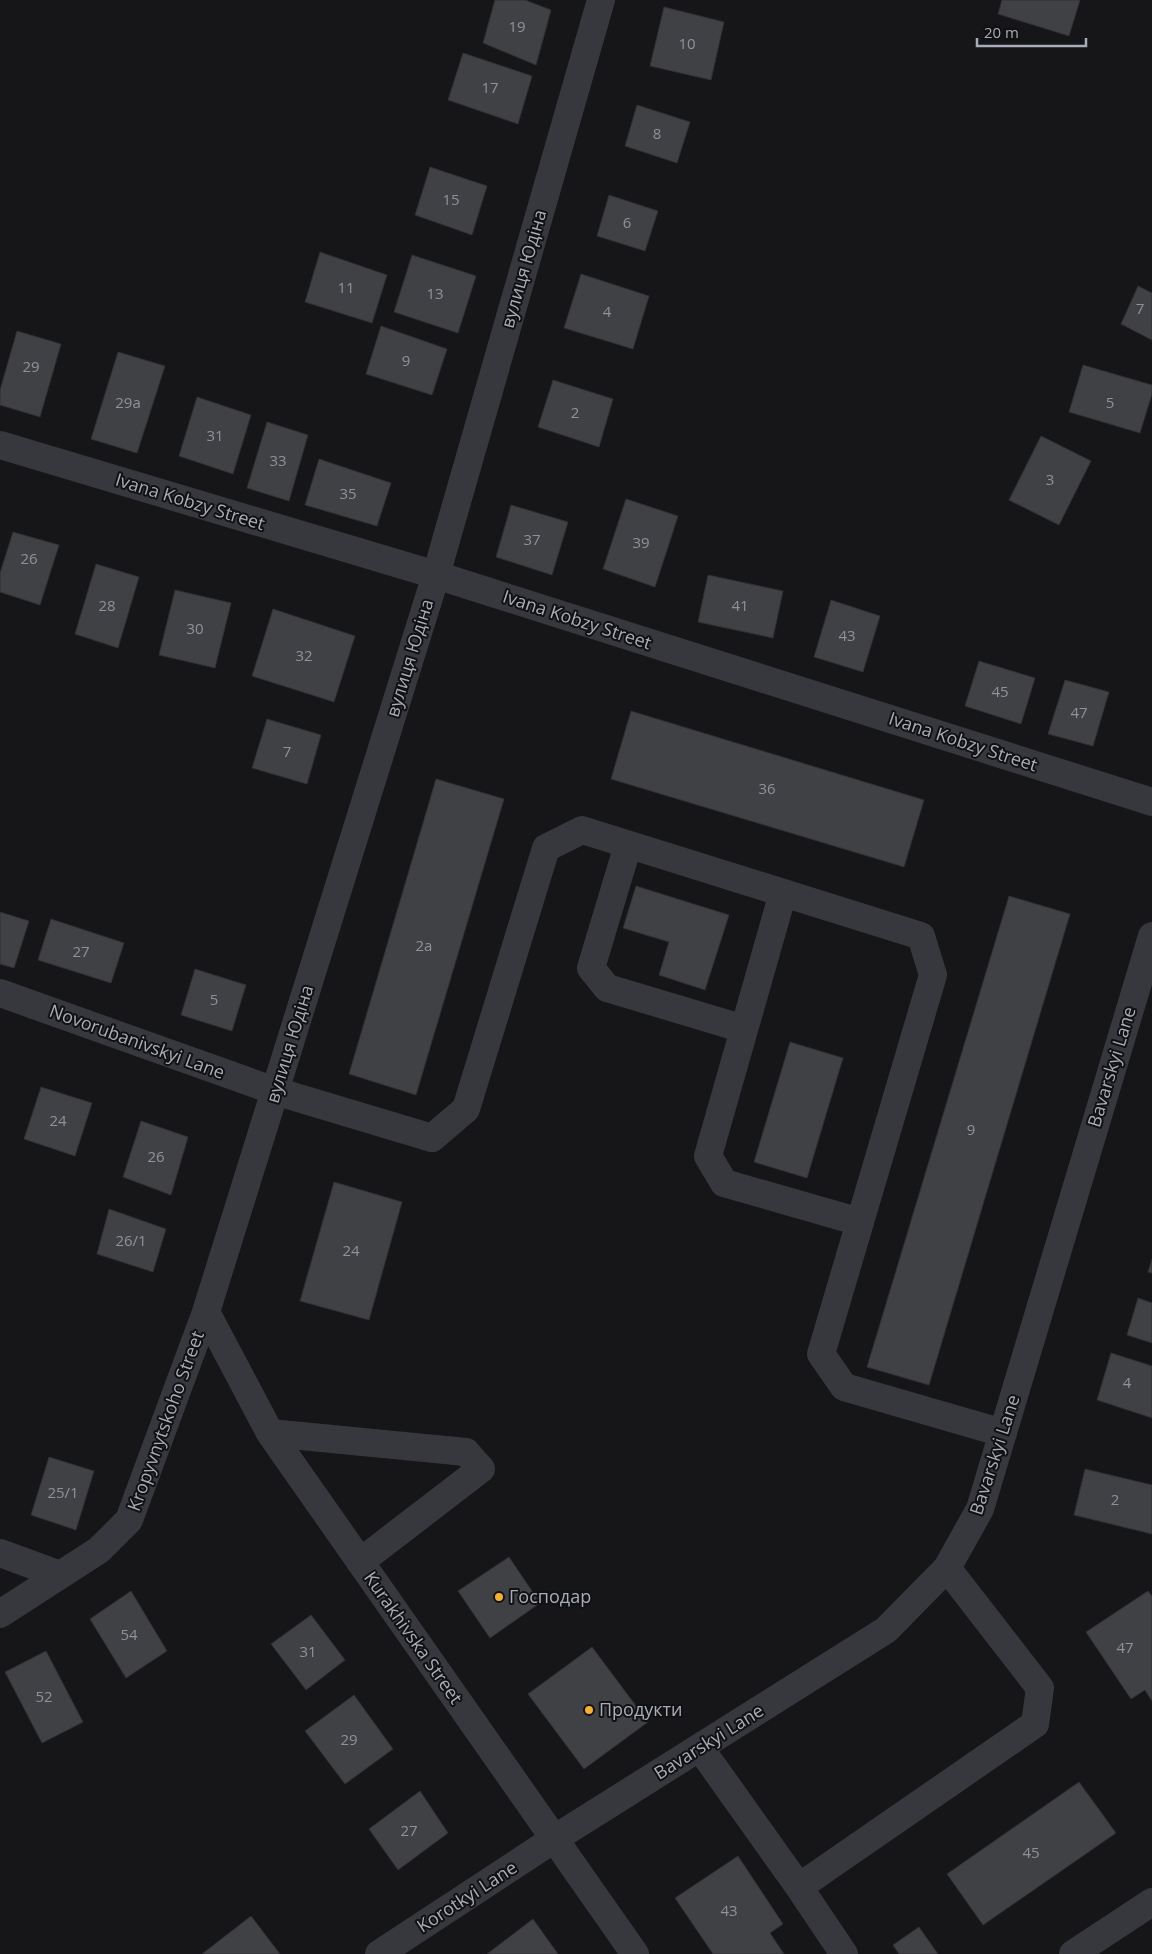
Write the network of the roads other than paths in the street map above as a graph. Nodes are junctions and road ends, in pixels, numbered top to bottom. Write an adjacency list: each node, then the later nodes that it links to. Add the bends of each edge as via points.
1 (602, 0): 3 (street, вулиця Юдіна)
2 (0, 445): 3 (street, Ivana Kobzy Street)
3 (436, 575): 4 (street, Ivana Kobzy Street); 10 (street, вулиця Юдіна)
4 (1152, 802)
5 (628, 845): 6 (street); 9 (street, via 592,968 607,988); 10 (street, Novorubanivskyi Lane, via 582,830 546,848 466,1109 432,1138)
6 (783, 893): 9 (street); 11 (street, via 921,936 933,974)
7 (1152, 936): 14 (street, Bavarskyi Lane)
8 (0, 993): 10 (street, Novorubanivskyi Lane)
9 (744, 1029): 11 (street, via 708,1156 724,1183)
10 (275, 1091): 12 (street, вулиця Юдіна)
11 (860, 1222): 14 (street, via 821,1354 844,1387)
12 (206, 1312): 13 (street, Kurakhivska Street); 18 (street, Kropyvnytskoho Street, via 129,1520 99,1550)
13 (270, 1433): 16 (street, Kurakhivska Street); 16 (street, via 466,1452 481,1469)
14 (1003, 1433): 17 (street, Bavarskyi Lane, via 980,1510)
15 (0, 1553): 18 (street)
16 (360, 1562): 21 (street, Kurakhivska Street)
17 (947, 1568): 20 (street, Bavarskyi Lane, via 886,1630); 22 (street, via 1040,1688 1035,1724)
18 (60, 1575): 19 (street, Kropyvnytskoho Street)
19 (0, 1614)
20 (700, 1748): 21 (street, Bavarskyi Lane); 22 (street)
21 (554, 1839): 24 (street, Korotkyi Lane); 25 (street, Kurakhivska Street)
22 (799, 1887): 26 (street)
23 (1152, 1902): 27 (street)
24 (379, 1954)
25 (635, 1954)
26 (844, 1954)
27 (1073, 1954)

